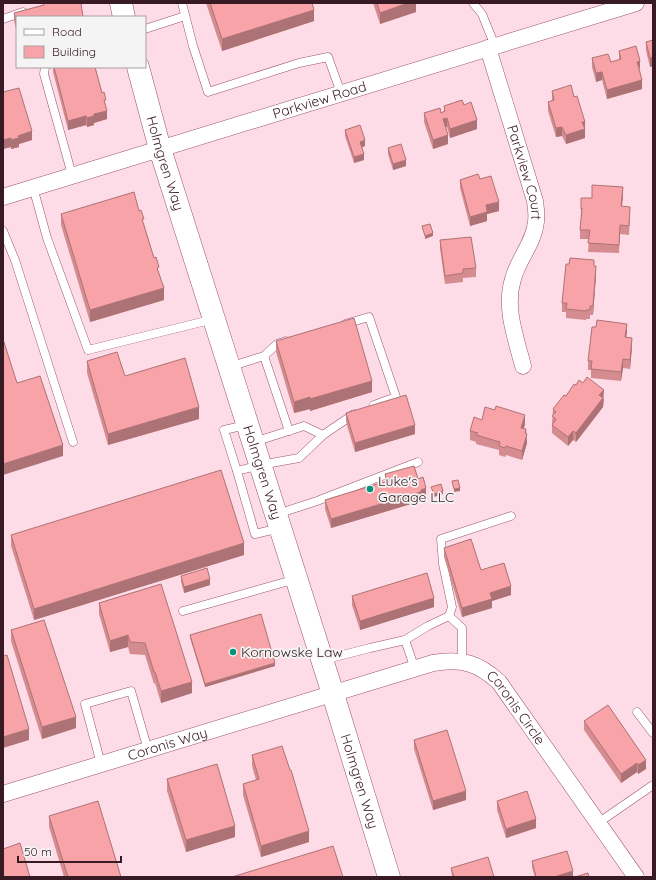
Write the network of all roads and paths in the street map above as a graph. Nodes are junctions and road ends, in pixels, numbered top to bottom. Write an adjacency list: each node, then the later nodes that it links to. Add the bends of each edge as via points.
1 (121, 3): 6 (street)
2 (182, 3): 7 (lane)
3 (472, 3): 10 (lane, via 482,14)
4 (636, 3): 10 (street, Parkview Road)
5 (31, 10): 8 (lane)
6 (124, 16)
7 (185, 16): 9 (lane); 13 (lane, via 208,92 300,63 328,57)
8 (3, 19)
9 (146, 29)
10 (491, 47): 13 (street, Parkview Road); 23 (street, Parkview Court, via 535,201 535,230 513,278 509,296 512,322)
11 (45, 68): 15 (lane, via 44,74)
12 (138, 68): 14 (street, Holmgren Way)
13 (340, 93): 14 (street, Parkview Road)
14 (160, 149): 15 (street, Parkview Road); 19 (street, Holmgren Way)
15 (72, 175): 16 (street, Parkview Road)
16 (33, 187): 17 (street, Parkview Road); 19 (lane, via 47,238 88,350)
17 (3, 197)
18 (3, 231): 28 (lane, via 15,260)
19 (214, 319): 24 (street, Holmgren Way)
20 (334, 327): 27 (lane, via 369,317 396,396 358,412)
21 (291, 340): 22 (lane, via 277,344)
22 (264, 356): 24 (lane); 25 (lane)
23 (523, 366)
24 (229, 367): 26 (street, Holmgren Way)
25 (289, 431): 26 (lane); 27 (lane, via 304,426)
26 (250, 434): 30 (street, Holmgren Way); 31 (lane, via 224,430)
27 (323, 435): 30 (lane, via 299,458)
28 (73, 442)
29 (418, 462): 33 (lane, via 317,501)
30 (260, 465): 31 (lane); 33 (street, Holmgren Way)
31 (237, 471): 33 (lane, via 255,534)
32 (511, 516): 36 (lane, via 441,539 443,564 452,607)
33 (278, 521): 34 (street, Holmgren Way)
34 (297, 579): 35 (lane); 38 (street, Holmgren Way)
35 (183, 611)
36 (449, 616): 37 (lane); 39 (lane, via 462,628)
37 (405, 640): 38 (lane); 40 (lane)
38 (323, 660): 41 (street, Holmgren Way)
39 (462, 661): 40 (street, Coronis Circle, via 447,660); 48 (street, Coronis Circle, via 482,668 499,682)
40 (415, 669): 41 (street, Coronis Circle)
41 (333, 694): 44 (street, Coronis Way); 49 (street, Holmgren Way)
42 (638, 712): 43 (lane)
43 (653, 733)
44 (148, 750): 45 (street, Coronis Way); 45 (lane, via 131,691 85,704)
45 (101, 764): 47 (street, Coronis Way)
46 (653, 785): 48 (lane)
47 (3, 794)
48 (598, 823): 50 (street, Coronis Circle)
49 (389, 877)
50 (636, 877)

